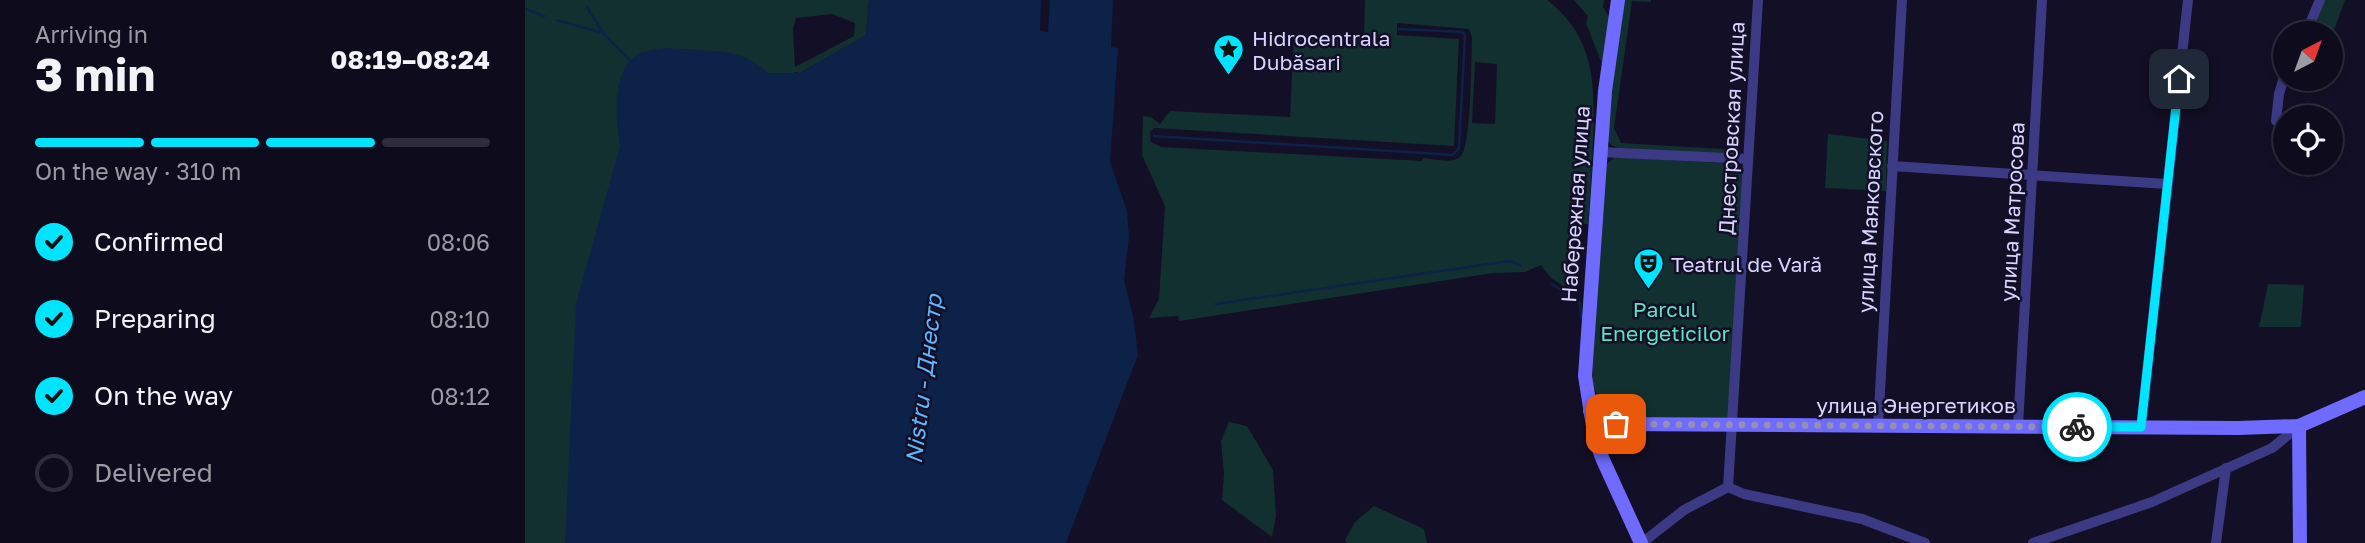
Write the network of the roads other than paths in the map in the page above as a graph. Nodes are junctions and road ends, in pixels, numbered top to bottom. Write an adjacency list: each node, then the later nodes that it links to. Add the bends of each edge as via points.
1 (1618, 0): 8 (street, Набережная улица)
2 (1758, 0): 9 (street, Днестровская улица)
3 (1902, 0): 10 (street, улица Маяковского)
4 (2042, 0): 11 (street, улица Матросова)
5 (2188, 0): 12 (street)
6 (2320, 0): 7 (street)
7 (2311, 21)
8 (1600, 152): 9 (street); 14 (street, Набережная улица, via 1586,343)
9 (1748, 159): 15 (street, Днестровская улица)
10 (1892, 166): 11 (street); 18 (street, улица Маяковского)
11 (2033, 176): 12 (street); 16 (street, улица Матросова)
12 (2167, 184): 19 (street)
13 (2365, 397): 17 (street, улица Энергетиков)
14 (1590, 411): 15 (street, улица Энергетиков, via 1616,424); 22 (street, Набережная улица, via 1602,460)
15 (1732, 425): 18 (street, улица Энергетиков); 21 (street, Днестровская улица)
16 (2018, 426): 18 (street, улица Энергетиков); 19 (street, улица Энергетиков)
17 (2299, 426): 19 (street, улица Энергетиков); 20 (street, via 2272,448); 26 (street)
18 (1878, 427)
19 (2141, 427)
20 (2227, 468): 24 (street, via 2152,502); 25 (street)
21 (1728, 487): 22 (street, via 1684,510); 23 (street, via 1862,519)
22 (1641, 543)
23 (1925, 543)
24 (2033, 543)
25 (2216, 543)
26 (2300, 543)

